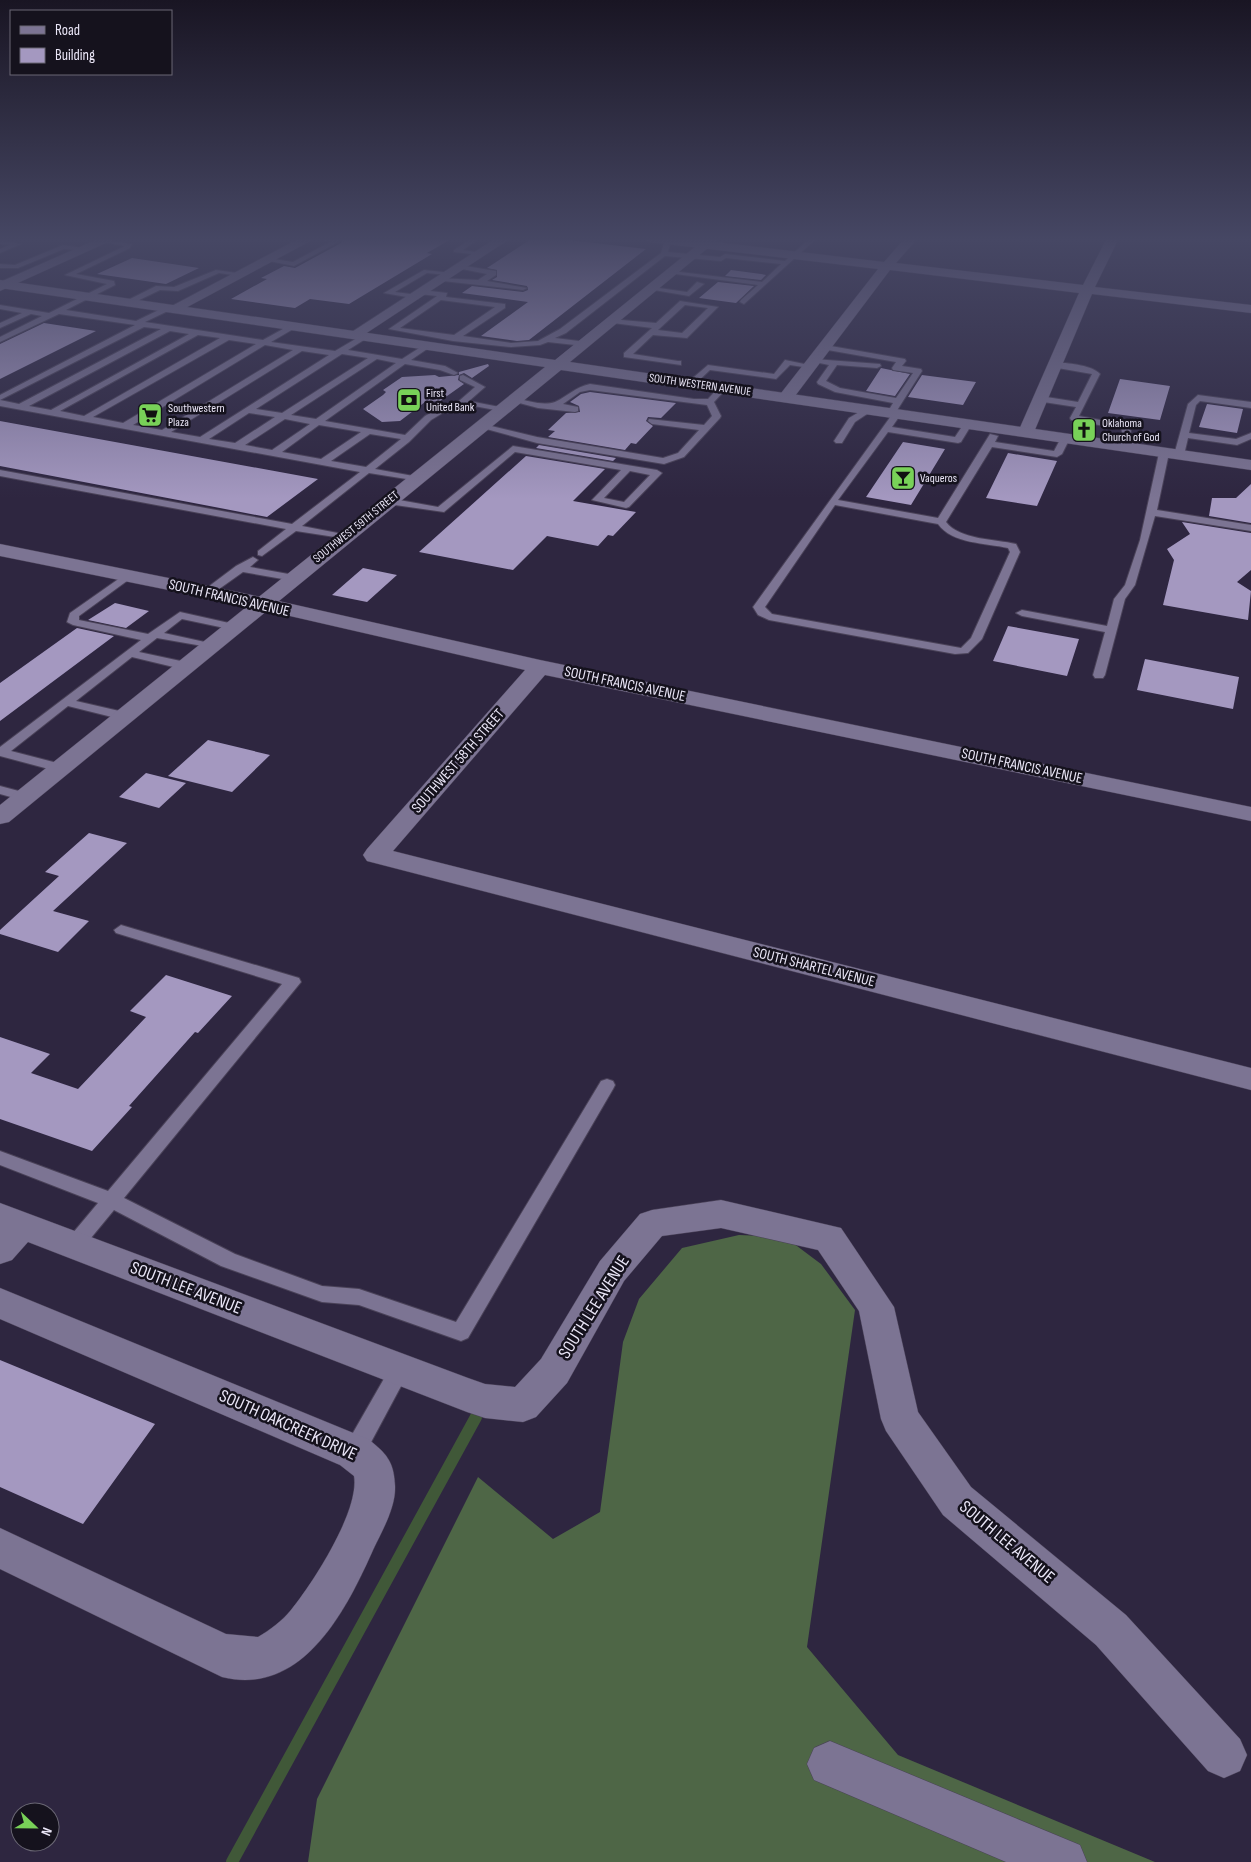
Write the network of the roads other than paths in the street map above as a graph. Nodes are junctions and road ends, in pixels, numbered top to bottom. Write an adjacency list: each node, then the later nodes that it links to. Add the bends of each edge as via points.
1 (30, 325): 24 (lane)
2 (136, 325): 48 (lane)
3 (151, 325): 16 (lane)
4 (284, 325): 15 (street, SOUTH WESTERN AVENUE)
5 (375, 325): 20 (street)
6 (398, 325): 18 (lane, via 393,328)
7 (474, 325): 22 (lane)
8 (570, 325): 25 (lane)
9 (607, 325): 27 (street, SOUTHWEST 59TH STREET)
10 (643, 325): 17 (lane)
11 (659, 325): 17 (lane)
12 (695, 325): 17 (lane, via 684,336)
13 (841, 325): 30 (street)
14 (1072, 325): 40 (street)
15 (292, 326): 20 (street, SOUTH WESTERN AVENUE); 26 (lane)
16 (169, 328): 19 (lane); 58 (lane)
17 (655, 329): 36 (lane, via 627,355)
18 (401, 330): 22 (lane); 23 (lane)
19 (198, 332): 21 (lane); 63 (lane)
20 (359, 336): 23 (street, SOUTH WESTERN AVENUE); 32 (lane)
21 (228, 337): 26 (lane); 65 (lane)
22 (455, 338): 28 (lane); 29 (lane)
23 (386, 339): 28 (street, SOUTH WESTERN AVENUE)
24 (0, 340)
25 (549, 340): 27 (lane); 29 (lane)
26 (264, 342): 31 (lane); 69 (lane)
27 (584, 344): 38 (street, SOUTHWEST 59TH STREET)
28 (434, 346): 34 (street, SOUTH WESTERN AVENUE); 35 (lane)
29 (523, 346): 34 (lane)
30 (824, 347): 37 (street); 41 (lane, via 902,361)
31 (301, 348): 32 (lane); 76 (lane)
32 (339, 352): 33 (lane); 61 (lane)
33 (375, 357): 35 (lane); 64 (lane)
34 (512, 358): 38 (street, SOUTH WESTERN AVENUE)
35 (404, 361): 42 (lane); 67 (lane)
36 (678, 363)
37 (812, 363): 39 (lane); 44 (lane, via 788,362 776,377 708,367); 47 (street)
38 (560, 364): 44 (street, SOUTH WESTERN AVENUE); 54 (street, SOUTHWEST 59TH STREET)
39 (834, 364): 41 (lane); 46 (lane, via 821,382)
40 (1055, 366): 49 (street); 56 (lane, via 1096,374)
41 (896, 368): 60 (lane, via 918,371)
42 (454, 373)
43 (463, 378): 50 (lane, via 482,387)
44 (691, 384): 45 (street, SOUTH WESTERN AVENUE)
45 (723, 388): 47 (street, SOUTH WESTERN AVENUE); 51 (lane)
46 (838, 390): 53 (lane); 60 (lane)
47 (786, 397): 53 (street, SOUTH WESTERN AVENUE)
48 (0, 398)
49 (1040, 399): 56 (lane); 75 (street)
50 (463, 402): 54 (lane); 79 (lane, via 443,407 414,429)
51 (710, 402): 55 (lane, via 583,388); 71 (lane, via 717,416)
52 (0, 403): 58 (lane)
53 (828, 404): 62 (street, SOUTH WESTERN AVENUE)
54 (511, 405): 55 (lane); 70 (street, SOUTHWEST 59TH STREET)
55 (552, 405): 59 (lane)
56 (1081, 405): 85 (lane, via 1074,418 1124,427 1128,431)
57 (1251, 405): 77 (lane, via 1198,398 1192,404)
58 (20, 407): 63 (lane)
59 (575, 409)
60 (896, 409): 62 (street, SOUTH WESTERN AVENUE); 68 (street, SOUTH WESTERN AVENUE); 73 (lane)
61 (248, 410): 64 (lane); 81 (lane)
62 (869, 410): 82 (lane, via 852,420)
63 (51, 413): 65 (lane)
64 (284, 416): 67 (lane); 84 (lane)
65 (84, 419): 69 (lane)
66 (652, 421): 71 (lane)
67 (319, 422): 74 (lane); 86 (lane)
68 (968, 424): 72 (street, SOUTH WESTERN AVENUE); 73 (lane, via 958,440)
69 (124, 426): 76 (lane)
70 (483, 427): 71 (lane, via 537,440 664,461 681,455); 93 (street, SOUTHWEST 59TH STREET)
71 (706, 428)
72 (997, 428): 75 (street, SOUTH WESTERN AVENUE); 83 (lane)
73 (886, 429): 95 (lane)
74 (369, 431): 79 (lane); 88 (lane)
75 (1026, 432): 80 (street, SOUTH WESTERN AVENUE)
76 (163, 433): 81 (lane)
77 (1184, 434): 78 (lane, via 1237,442); 87 (lane)
78 (1251, 436)
79 (408, 438): 91 (lane)
80 (1065, 438): 83 (lane, via 1057,454); 85 (street, SOUTH WESTERN AVENUE)
81 (201, 440): 84 (lane)
82 (839, 441)
83 (989, 444): 97 (lane)
84 (236, 446): 86 (lane)
85 (1122, 447): 87 (street, SOUTH WESTERN AVENUE)
86 (274, 453): 88 (lane)
87 (1171, 454): 89 (street, SOUTH WESTERN AVENUE); 96 (lane)
88 (323, 462): 91 (lane)
89 (1251, 466)
90 (628, 468): 90 (lane, via 657,473 626,505 597,500); 94 (lane, via 513,449 440,510)
91 (369, 470): 93 (lane); 98 (lane)
92 (0, 472): 98 (lane)
93 (416, 479): 94 (street, SOUTHWEST 59TH STREET)
94 (388, 501): 100 (street, SOUTHWEST 59TH STREET)
95 (832, 502): 97 (lane); 97 (lane, via 759,607 769,618 964,651 976,639 1015,552 1012,546 1002,543 952,534)
96 (1151, 512): 99 (lane); 111 (lane, via 1130,585 1120,599)
97 (941, 522)
98 (295, 528): 100 (lane); 101 (lane)
99 (1251, 528)
100 (344, 537): 106 (street, SOUTHWEST 59TH STREET)
101 (262, 553)
102 (4, 554): 105 (street, SOUTH FRANCIS AVENUE)
103 (253, 560): 104 (lane)
104 (240, 568): 106 (lane); 107 (lane)
105 (128, 576): 107 (street, SOUTH FRANCIS AVENUE); 112 (lane, via 74,615 73,622)
106 (294, 578): 108 (street, SOUTHWEST 59TH STREET)
107 (208, 592): 108 (street, SOUTH FRANCIS AVENUE)
108 (262, 604): 110 (street, SOUTHWEST 59TH STREET); 116 (street, SOUTH FRANCIS AVENUE)
109 (1022, 613): 111 (lane)
110 (234, 627): 112 (lane, via 180,615); 113 (street, SOUTHWEST 59TH STREET)
111 (1111, 630): 117 (lane)
112 (153, 636): 113 (lane); 114 (lane)
113 (210, 646): 115 (street, SOUTHWEST 59TH STREET)
114 (130, 653): 115 (lane); 118 (lane)
115 (186, 666): 119 (street, SOUTHWEST 59TH STREET)
116 (540, 667): 123 (street, SOUTH FRANCIS AVENUE); 125 (street, SOUTHWEST 58TH STREET)
117 (1099, 675)
118 (66, 702): 119 (lane); 120 (lane, via 1,752)
119 (124, 716): 120 (street, SOUTHWEST 59TH STREET)
120 (60, 768): 122 (street, SOUTHWEST 59TH STREET)
121 (0, 790): 122 (lane)
122 (25, 796): 124 (street, SOUTHWEST 59TH STREET)
123 (1251, 814)
124 (0, 817)
125 (376, 855): 127 (street, SOUTH SHARTEL AVENUE)
126 (121, 930): 130 (lane, via 293,982)
127 (1251, 1079)
128 (607, 1085): 130 (lane, via 461,1332 359,1298 322,1294 228,1260)
129 (0, 1158): 130 (lane)
130 (111, 1200): 132 (lane)
131 (7, 1230): 132 (street, SOUTH LEE AVENUE)
132 (74, 1245): 134 (street, SOUTH LEE AVENUE)
133 (0, 1303): 135 (street, SOUTH OAKCREEK DRIVE)
134 (400, 1369): 135 (lane); 137 (street, SOUTH LEE AVENUE, via 485,1401 523,1405 554,1372 612,1271 652,1224 721,1214 829,1238 876,1307 900,1419 957,1501 1111,1630)
135 (354, 1452): 136 (street, SOUTH OAKCREEK DRIVE, via 372,1466 375,1494 370,1515 306,1624 291,1640 269,1655 243,1661 222,1655)
136 (0, 1548)
137 (1224, 1755)
138 (830, 1764): 139 (street)
139 (1063, 1862)

